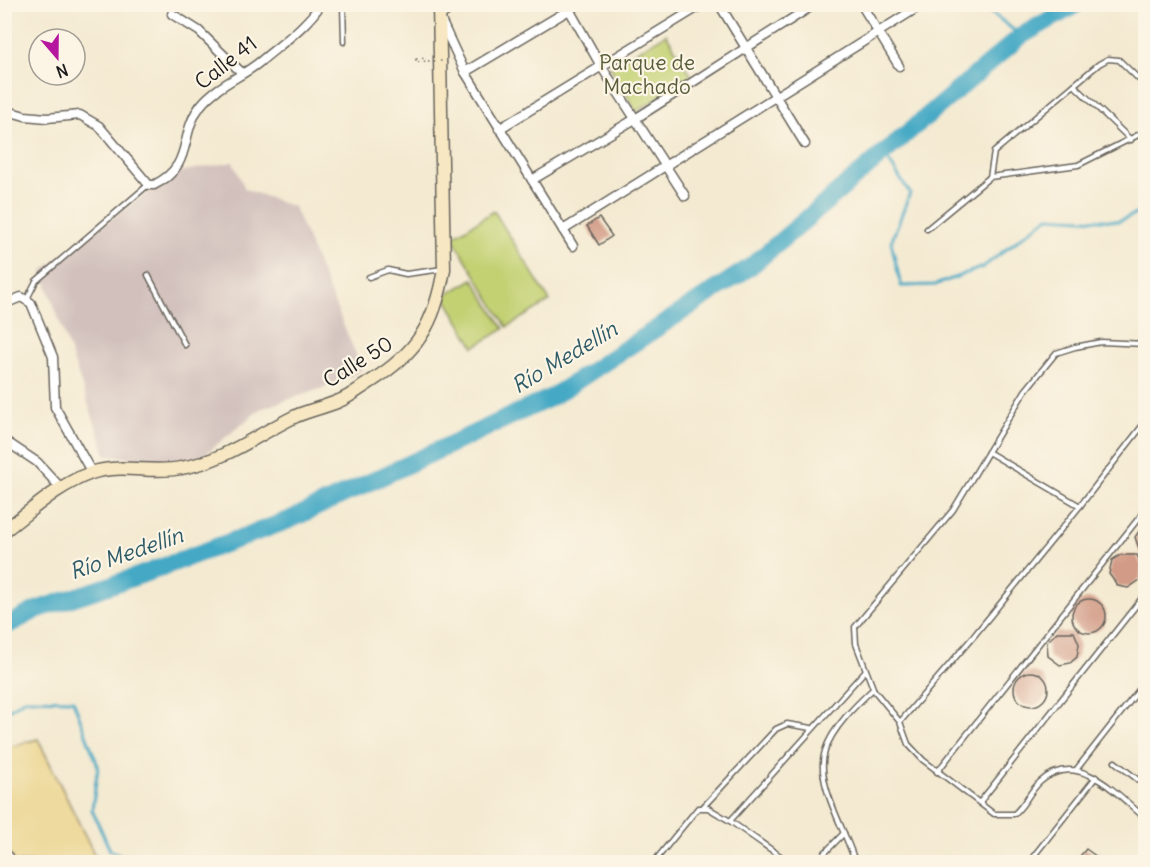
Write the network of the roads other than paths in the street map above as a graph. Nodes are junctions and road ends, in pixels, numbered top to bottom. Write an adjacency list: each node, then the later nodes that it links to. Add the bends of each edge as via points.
1 (321, 4): 19 (street, Calle 41, via 304,25)
2 (343, 4): 14 (lane)
3 (458, 4): 11 (street)
4 (579, 4): 10 (street)
5 (703, 4): 16 (street)
6 (719, 4): 15 (street)
7 (815, 4): 15 (street)
8 (861, 4): 13 (street)
9 (923, 4): 13 (street)
10 (568, 7): 16 (street); 18 (street)
11 (439, 10): 18 (street); 37 (main road, Calle 50)
12 (172, 14): 19 (street, via 206,36)
13 (878, 33): 17 (street); 22 (street)
14 (344, 42)
15 (747, 48): 22 (street); 24 (street)
16 (602, 66): 24 (street); 25 (street)
17 (900, 66)
18 (465, 72): 25 (street)
19 (242, 73): 32 (street, Calle 41, via 196,111 178,168 162,181)
20 (1074, 85): 21 (lane, via 1108,59 1119,60); 27 (lane); 30 (lane, via 994,152)
21 (1146, 86)
22 (777, 96): 28 (street); 29 (street)
23 (4, 110): 32 (street, via 47,118 80,115 99,126)
24 (635, 119): 29 (street); 31 (street)
25 (499, 129): 31 (street)
26 (1146, 131): 27 (lane)
27 (1131, 140): 30 (lane, via 1078,165)
28 (805, 144)
29 (666, 168): 33 (street); 35 (street)
30 (990, 177): 34 (lane)
31 (532, 180): 35 (street)
32 (149, 185): 40 (lane, via 36,281)
33 (685, 195)
34 (927, 229)
35 (563, 230): 36 (street)
36 (573, 246)
37 (444, 269): 39 (lane, via 406,273 388,270); 49 (main road, Calle 50, via 428,323 412,351 396,366 341,400 297,416 218,460 179,469 108,468)
38 (148, 275): 43 (lane)
39 (369, 277)
40 (27, 299): 41 (street, via 21,297); 49 (street, via 53,357 55,408)
41 (4, 304)
42 (1146, 344): 47 (lane, via 1101,342 1056,353 1025,391)
43 (185, 345)
44 (1145, 422): 51 (lane)
45 (4, 440): 46 (street)
46 (14, 446): 48 (street); 50 (street, via 37,462)
47 (988, 452): 51 (lane); 55 (lane, via 953,510 855,627 853,634)
48 (4, 453)
49 (92, 473): 50 (main road, Calle 50)
50 (61, 488): 53 (main road, Calle 50)
51 (1080, 506): 58 (lane)
52 (1146, 509): 62 (lane)
53 (4, 531)
54 (1146, 593): 65 (lane)
55 (864, 671): 57 (lane); 59 (lane)
56 (1146, 681): 61 (lane)
57 (873, 689): 58 (lane); 69 (lane, via 825,749 826,783)
58 (900, 722): 62 (lane, via 908,744)
59 (812, 728): 66 (lane, via 787,724 776,729); 68 (lane)
60 (1115, 762): 64 (lane)
61 (1076, 770): 63 (lane); 65 (lane, via 1042,780 1014,814 994,814)
62 (937, 772): 65 (lane)
63 (1096, 777): 67 (lane); 76 (lane)
64 (1146, 786)
65 (980, 802)
66 (703, 807): 68 (lane); 73 (lane)
67 (1146, 819)
68 (730, 821): 71 (lane)
69 (844, 832): 74 (lane); 75 (lane)
70 (4, 848): 72 (lane)
71 (786, 861)
72 (16, 862)
73 (654, 862)
74 (816, 862)
75 (855, 862)
76 (1029, 862)

